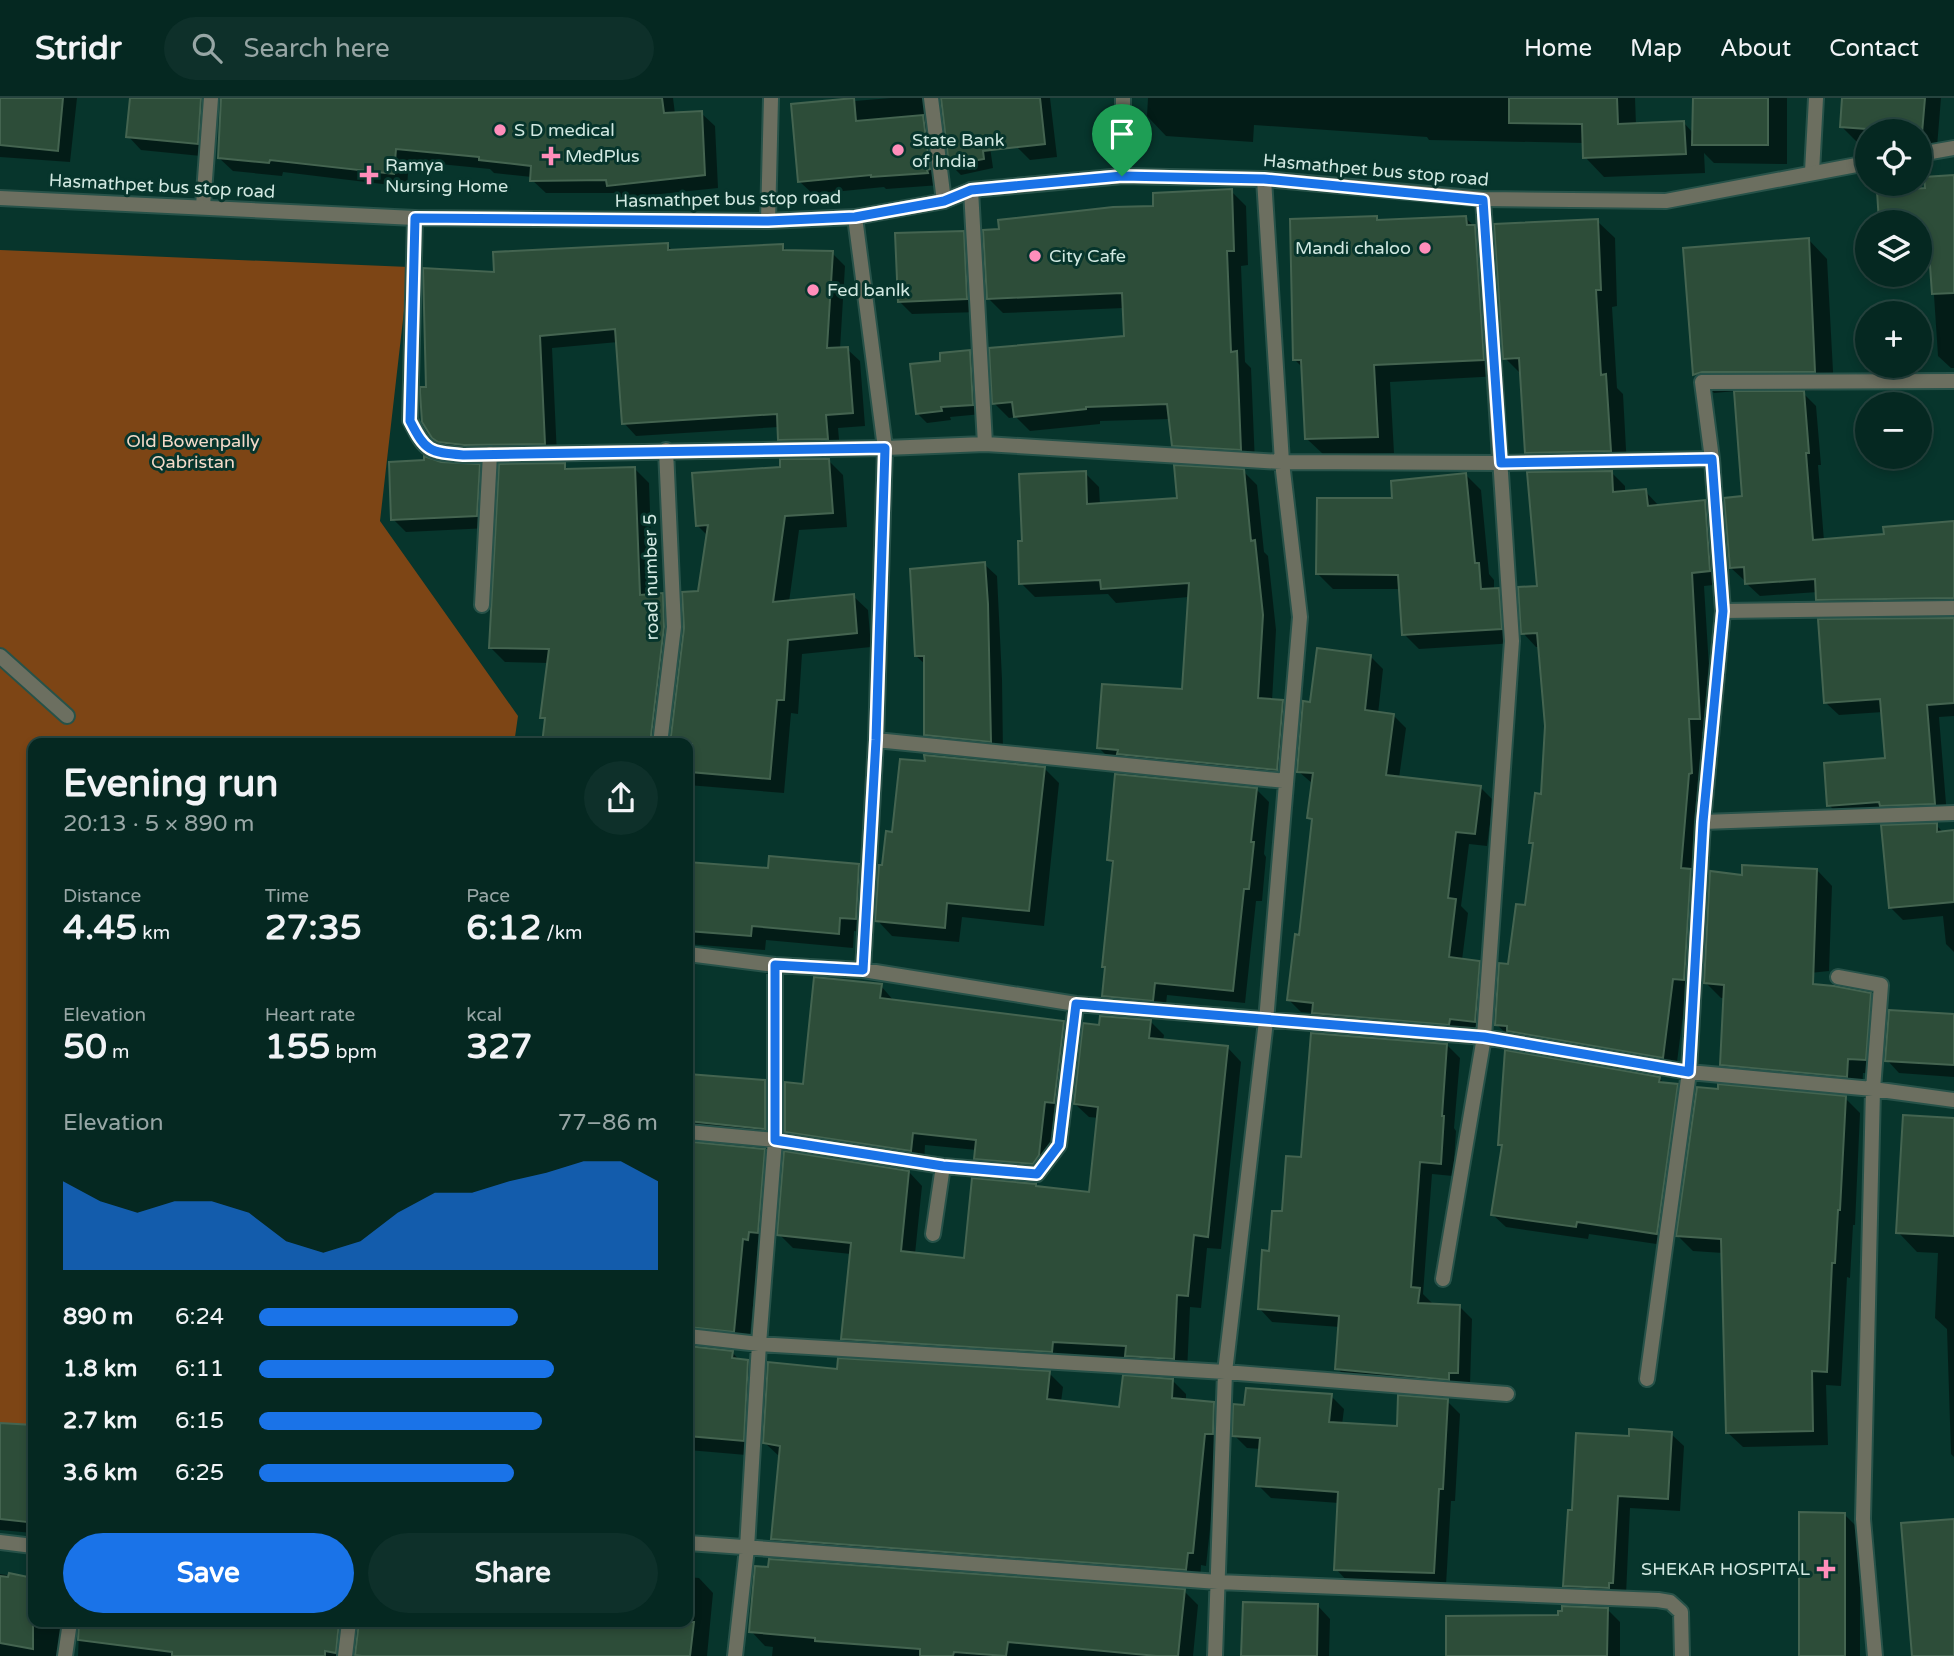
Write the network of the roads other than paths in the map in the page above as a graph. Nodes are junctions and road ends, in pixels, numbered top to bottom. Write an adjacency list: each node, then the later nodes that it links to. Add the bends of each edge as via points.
1 (211, 98): 16 (street)
2 (771, 98): 19 (street)
3 (931, 98): 15 (street)
4 (1123, 98): 10 (street)
5 (1816, 98): 9 (street)
6 (1954, 148): 7 (street)
7 (1932, 152)
8 (1855, 165): 9 (street, Hasmathpet bus stop road)
9 (1812, 172): 14 (street, Hasmathpet bus stop road, via 1665,201)
10 (1122, 176): 11 (street, Hasmathpet bus stop road); 12 (street, Hasmathpet bus stop road)
11 (1264, 179): 14 (street, Hasmathpet bus stop road); 26 (street)
12 (971, 190): 15 (street, Hasmathpet bus stop road); 21 (street)
13 (0, 198): 16 (street, Hasmathpet bus stop road)
14 (1483, 200): 27 (street)
15 (944, 201): 17 (street, Hasmathpet bus stop road)
16 (203, 206): 18 (street, Hasmathpet bus stop road)
17 (855, 217): 19 (street, Hasmathpet bus stop road); 22 (street)
18 (415, 218): 19 (street, Hasmathpet bus stop road); 24 (street, via 410,421 428,449)
19 (768, 221)
20 (1954, 382): 25 (street, via 1702,382)
21 (985, 444): 22 (street); 26 (street)
22 (885, 448): 23 (street); 34 (street)
23 (666, 450): 24 (street); 33 (street, road number 5, via 674,627)
24 (490, 454): 28 (street)
25 (1712, 459): 27 (street); 30 (street)
26 (1282, 462): 27 (street); 35 (street, via 1300,617)
27 (1501, 463): 44 (street, via 1512,641)
28 (482, 605)
29 (1954, 608): 30 (street)
30 (1723, 611): 37 (street)
31 (0, 656): 32 (street)
32 (67, 716)
33 (661, 738)
34 (876, 740): 35 (street); 40 (street)
35 (1286, 781): 43 (street)
36 (1954, 813): 37 (street)
37 (1703, 822): 45 (street)
38 (693, 955): 39 (street)
39 (775, 965): 40 (street); 49 (street)
40 (863, 970): 42 (street)
41 (1838, 977): 46 (street, via 1881,985)
42 (1076, 1004): 43 (street); 50 (street, via 1059,1145 1037,1174)
43 (1266, 1021): 44 (street); 55 (street)
44 (1484, 1037): 45 (street); 52 (street)
45 (1689, 1072): 46 (street); 56 (street)
46 (1872, 1089): 47 (street); 70 (street, via 1863,1519)
47 (1954, 1100)
48 (693, 1132): 49 (street)
49 (775, 1140): 50 (street); 54 (street)
50 (943, 1166): 51 (street)
51 (933, 1234)
52 (1443, 1279)
53 (693, 1337): 54 (street)
54 (759, 1344): 55 (street); 61 (street)
55 (1225, 1372): 57 (street); 62 (street)
56 (1647, 1379)
57 (1507, 1394)
58 (0, 1542): 60 (street)
59 (693, 1543): 61 (street)
60 (28, 1545)
61 (747, 1548): 62 (street); 67 (street)
62 (1217, 1582): 68 (street); 69 (street, via 1658,1600 1670,1602 1681,1612)
63 (69, 1627): 65 (street)
64 (348, 1627): 66 (street)
65 (65, 1656)
66 (345, 1656)
67 (736, 1656)
68 (1215, 1656)
69 (1682, 1656)
70 (1875, 1656)

